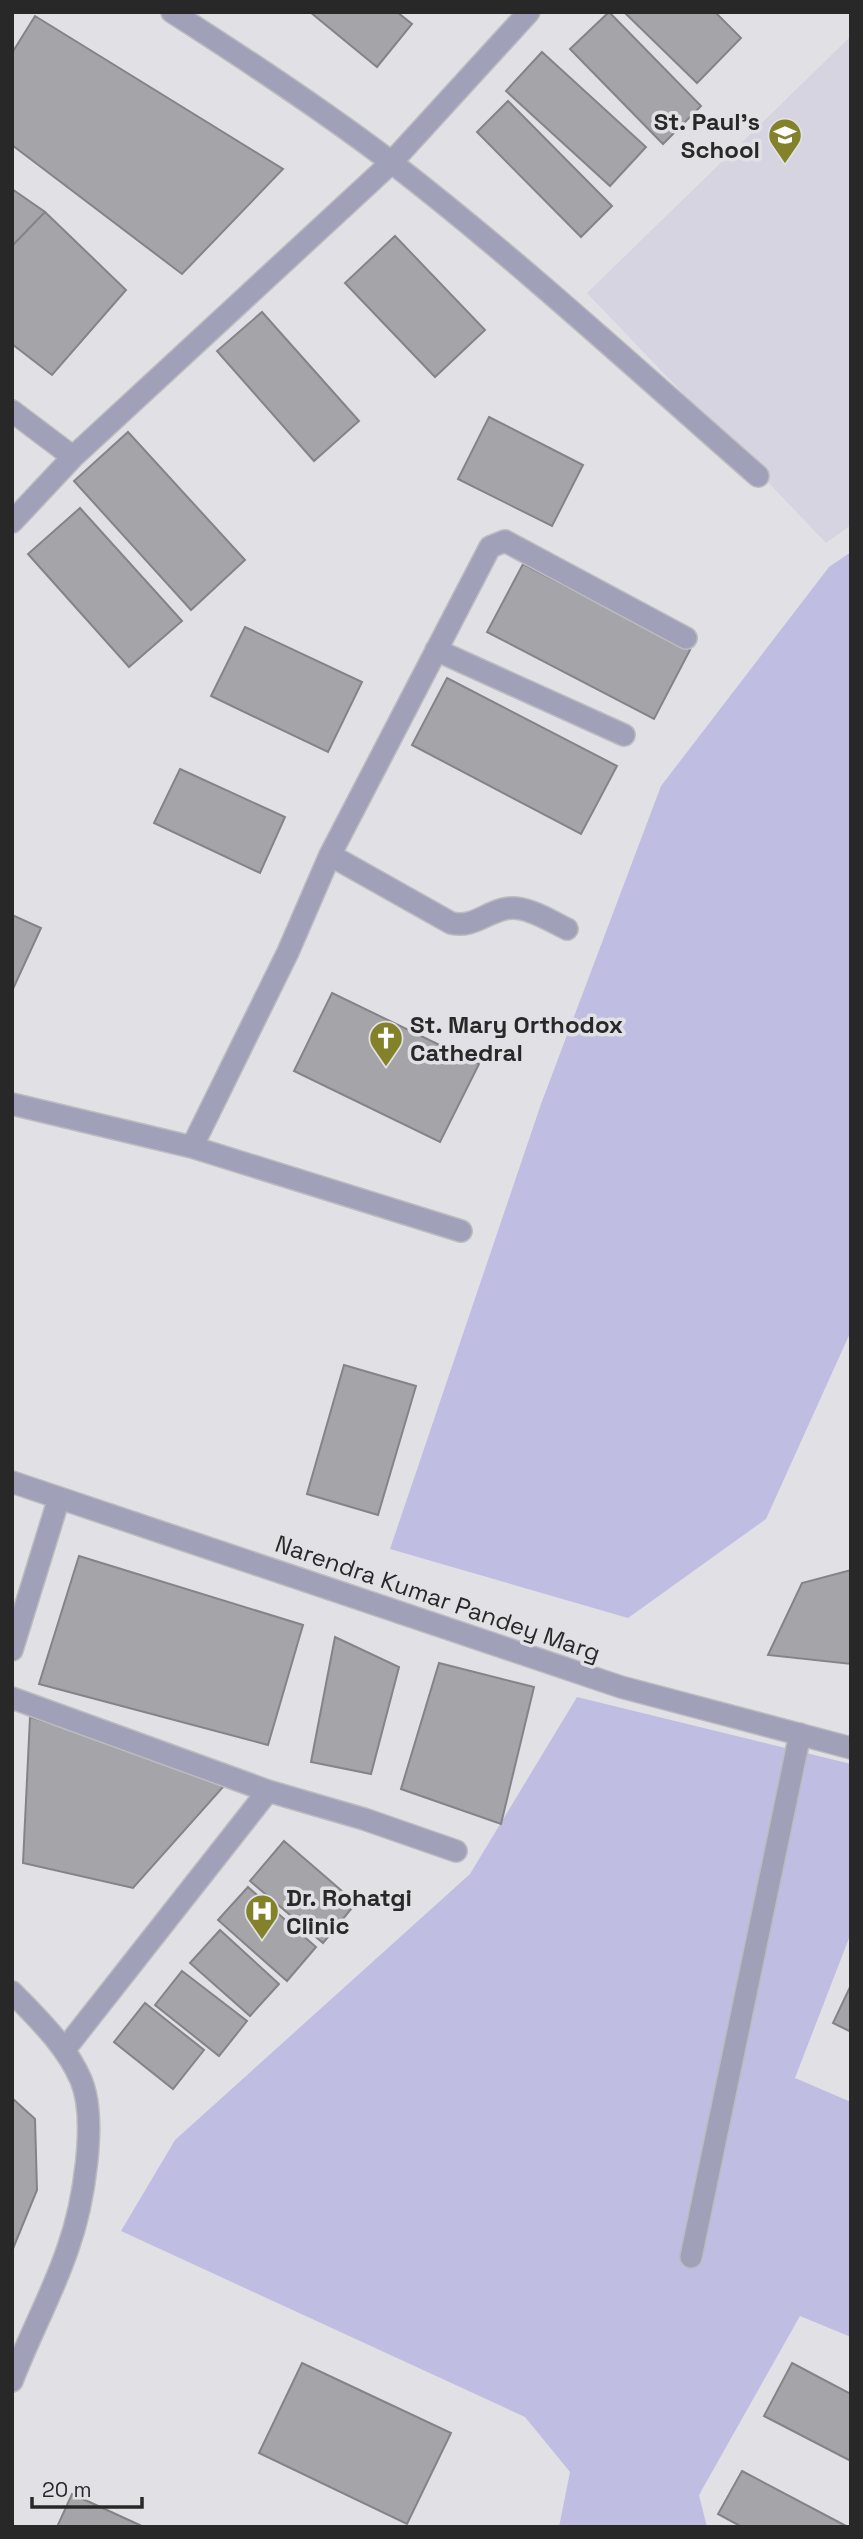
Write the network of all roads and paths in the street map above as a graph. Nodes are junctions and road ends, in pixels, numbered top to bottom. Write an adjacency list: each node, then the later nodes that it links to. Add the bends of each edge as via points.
1 (172, 12): 3 (street, via 272,76)
2 (529, 12): 3 (street)
3 (391, 163): 5 (street); 6 (street, via 529,275)
4 (12, 411): 5 (street)
5 (73, 457): 7 (street)
6 (758, 476)
7 (12, 522)
8 (686, 638): 9 (street, via 499,541 490,547)
9 (436, 650): 10 (street); 11 (street)
10 (624, 735)
11 (330, 855): 12 (street, via 451,923 468,925 505,908); 14 (street)
12 (567, 929)
13 (12, 1104): 14 (street)
14 (192, 1147): 15 (street)
15 (461, 1231)
16 (12, 1482): 17 (street, Narendra Kumar Pandey Marg)
17 (59, 1498): 18 (street); 20 (street, Narendra Kumar Pandey Marg, via 621,1687)
18 (12, 1650)
19 (12, 1698): 22 (street)
20 (800, 1734): 21 (street, Narendra Kumar Pandey Marg); 26 (street)
21 (851, 1748)
22 (268, 1791): 23 (street); 25 (street)
23 (456, 1851)
24 (12, 1992): 25 (street)
25 (65, 2049): 27 (street, via 82,2082 90,2127 85,2171 69,2246)
26 (691, 2257)
27 (16, 2358): 28 (street)
28 (12, 2381)

